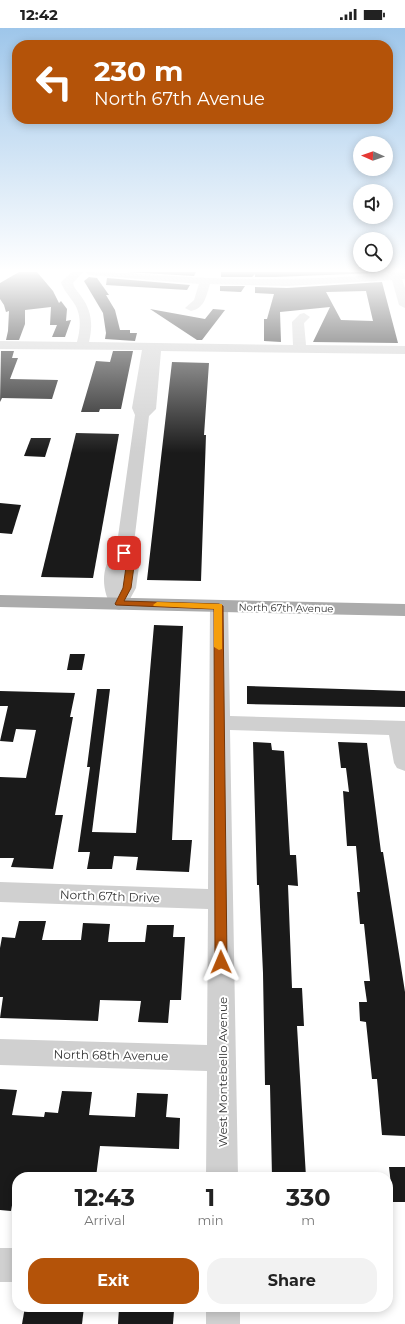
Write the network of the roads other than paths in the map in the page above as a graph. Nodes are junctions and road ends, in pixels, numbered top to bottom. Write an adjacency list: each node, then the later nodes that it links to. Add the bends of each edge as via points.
1 (86, 332): 4 (street)
2 (299, 332): 6 (street)
3 (0, 345): 4 (street)
4 (82, 346): 5 (street)
5 (152, 347): 6 (street); 9 (street, via 156,352 149,409 142,415 124,553 131,559 127,588)
6 (300, 349): 7 (street)
7 (405, 350)
8 (0, 601): 9 (main road, North 67th Avenue)
9 (119, 604): 10 (main road, North 67th Avenue)
10 (219, 606): 11 (main road, North 67th Avenue); 12 (street, West Montebello Avenue)
11 (405, 610)
12 (219, 723): 13 (street); 16 (street, West Montebello Avenue)
13 (402, 728): 14 (street)
14 (405, 763)
15 (0, 892): 16 (street, North 67th Drive)
16 (220, 899): 18 (street, West Montebello Avenue)
17 (0, 1052): 18 (street, North 68th Avenue)
18 (222, 1058): 19 (street, West Montebello Avenue)
19 (222, 1172)
20 (0, 1265): 21 (street)
21 (12, 1265)
22 (222, 1312): 23 (street)
23 (223, 1324)

